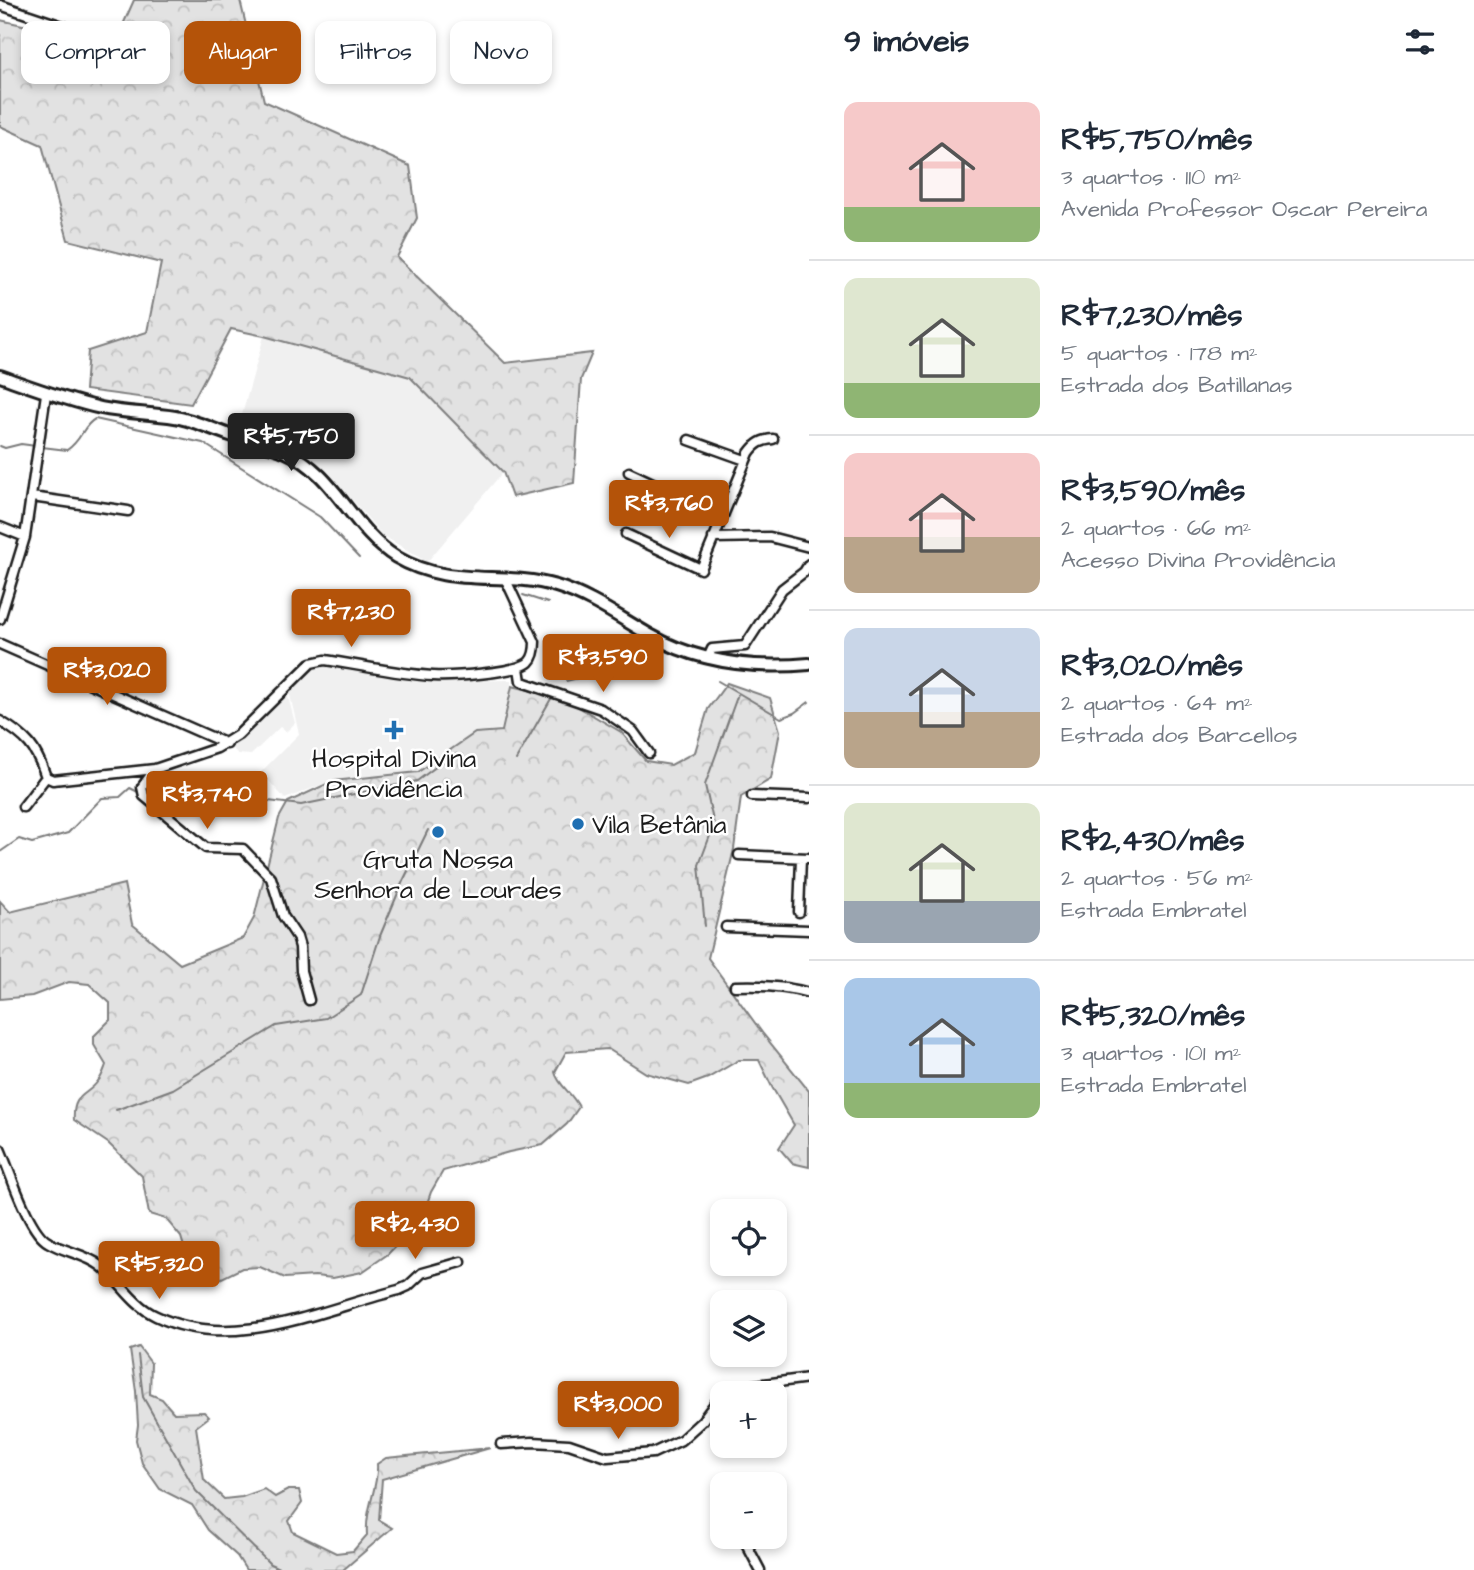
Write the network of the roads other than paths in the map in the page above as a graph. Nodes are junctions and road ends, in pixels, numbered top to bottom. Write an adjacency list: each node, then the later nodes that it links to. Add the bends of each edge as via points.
1 (0, 5): 2 (street)
2 (47, 21)
3 (0, 376): 4 (main road)
4 (46, 394): 9 (street); 18 (main road, via 105,409 178,417 285,451 314,470 378,544 397,557 442,576)
5 (773, 439): 7 (street, via 754,446)
6 (689, 440): 7 (street)
7 (745, 460): 11 (street)
8 (629, 472): 11 (street)
9 (32, 497): 10 (street); 14 (street)
10 (128, 511)
11 (723, 516): 15 (street)
12 (0, 527): 14 (street)
13 (626, 534): 15 (street, via 701,569)
14 (25, 537): 19 (street)
15 (713, 538): 16 (street, via 770,537)
16 (809, 547)
17 (809, 564): 21 (street, via 782,589 746,646 712,649)
18 (506, 580): 21 (main road, via 558,586 675,648); 23 (street, via 535,642 536,651)
19 (0, 619)
20 (0, 644): 25 (street)
21 (708, 657): 22 (main road, via 762,667)
22 (809, 664)
23 (519, 668): 25 (street, via 433,676 325,660 312,663); 26 (street, via 525,683 601,709 633,731)
24 (0, 721): 28 (street, via 20,733 37,752)
25 (227, 744): 27 (street)
26 (649, 753)
27 (155, 769): 28 (street); 39 (street, via 142,787 144,796 206,848 243,849 271,878 283,916 297,937)
28 (46, 777): 31 (street)
29 (752, 796): 30 (street)
30 (809, 798)
31 (23, 807)
32 (739, 855): 33 (street)
33 (805, 858): 34 (street)
34 (799, 912)
35 (726, 927): 36 (street)
36 (809, 930)
37 (735, 986): 38 (street)
38 (809, 993)
39 (309, 1000)
40 (0, 1149): 41 (street, via 37,1233 47,1242 98,1263 156,1316 198,1329 256,1328 408,1286 422,1273)
41 (461, 1262)
42 (809, 1378): 43 (street, via 726,1389 702,1421 653,1453 607,1457 569,1444)
43 (501, 1444)
44 (749, 1549): 45 (street)
45 (760, 1570)

